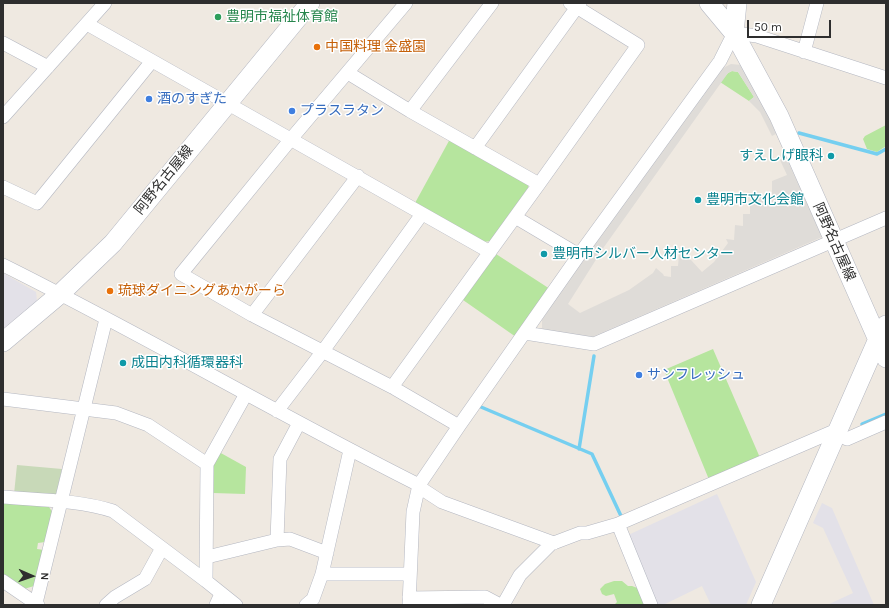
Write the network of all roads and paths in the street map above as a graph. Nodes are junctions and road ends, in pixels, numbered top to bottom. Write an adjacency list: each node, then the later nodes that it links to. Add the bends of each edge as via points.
1 (105, 3): 9 (street)
2 (310, 3): 17 (main road, 阿野名古屋線)
3 (406, 3): 15 (street)
4 (492, 3): 18 (street)
5 (709, 3): 10 (main road, 阿野名古屋線)
6 (737, 3): 10 (main road)
7 (817, 3): 12 (street)
8 (576, 4): 21 (street); 23 (street, via 638,45)
9 (87, 24): 13 (street); 14 (street)
10 (734, 33): 12 (street, via 757,36); 28 (main road, 阿野名古屋線, via 780,116); 30 (street, via 720,61)
11 (3, 43): 14 (street)
12 (804, 52): 16 (street)
13 (152, 61): 17 (street); 24 (street, via 37,203)
14 (48, 67): 19 (street)
15 (348, 73): 18 (street); 20 (street)
16 (886, 78)
17 (228, 103): 20 (street); 32 (main road, 阿野名古屋線, via 113,243)
18 (410, 111): 21 (street)
19 (3, 117)
20 (291, 139): 22 (street); 33 (street, via 181,274)
21 (475, 148): 23 (street)
22 (358, 176): 25 (street); 33 (street)
23 (539, 184): 26 (street)
24 (3, 187)
25 (422, 214): 29 (street); 38 (street)
26 (515, 217): 29 (street); 30 (street)
27 (886, 218): 28 (street)
28 (834, 241): 35 (main road, 阿野名古屋線); 36 (street, via 594,344)
29 (490, 252): 40 (street)
30 (580, 254): 36 (street)
31 (3, 265): 32 (street)
32 (60, 294): 34 (street); 37 (main road, 阿野名古屋線)
33 (252, 314): 38 (street)
34 (106, 319): 41 (street); 43 (street)
35 (882, 332): 39 (main road, 阿野名古屋線); 48 (main road)
36 (525, 333): 47 (street)
37 (3, 342)
38 (323, 352): 40 (street); 44 (street)
39 (886, 358)
40 (392, 387): 47 (street)
41 (246, 394): 44 (street); 50 (street)
42 (3, 399): 43 (street)
43 (84, 408): 50 (street, via 116,413 148,425); 53 (street)
44 (277, 411): 46 (street)
45 (886, 422): 48 (street, via 847,439)
46 (299, 423): 49 (street); 55 (street, via 280,459)
47 (459, 426): 51 (street)
48 (838, 432): 54 (street); 72 (main road)
49 (350, 450): 51 (street); 58 (street)
50 (207, 464): 59 (street)
51 (419, 486): 56 (street, via 442,502); 61 (street, via 413,512)
52 (3, 497): 53 (street)
53 (60, 502): 57 (street, via 113,511); 66 (street)
54 (618, 524): 56 (street); 71 (street)
55 (277, 540): 58 (street, via 290,539); 59 (street)
56 (554, 542): 70 (street, via 520,575)
57 (162, 548): 63 (street); 67 (street, via 145,579)
58 (327, 553): 60 (street)
59 (207, 556): 63 (street)
60 (322, 574): 61 (street); 69 (street, via 313,599)
61 (410, 574): 65 (street)
62 (3, 581): 66 (street)
63 (206, 581): 64 (street)
64 (219, 599): 68 (street)
65 (409, 602): 70 (street, via 484,596)
66 (36, 604)
67 (106, 605)
68 (236, 605)
69 (306, 605)
70 (502, 605)
71 (651, 605)
72 (761, 605)

